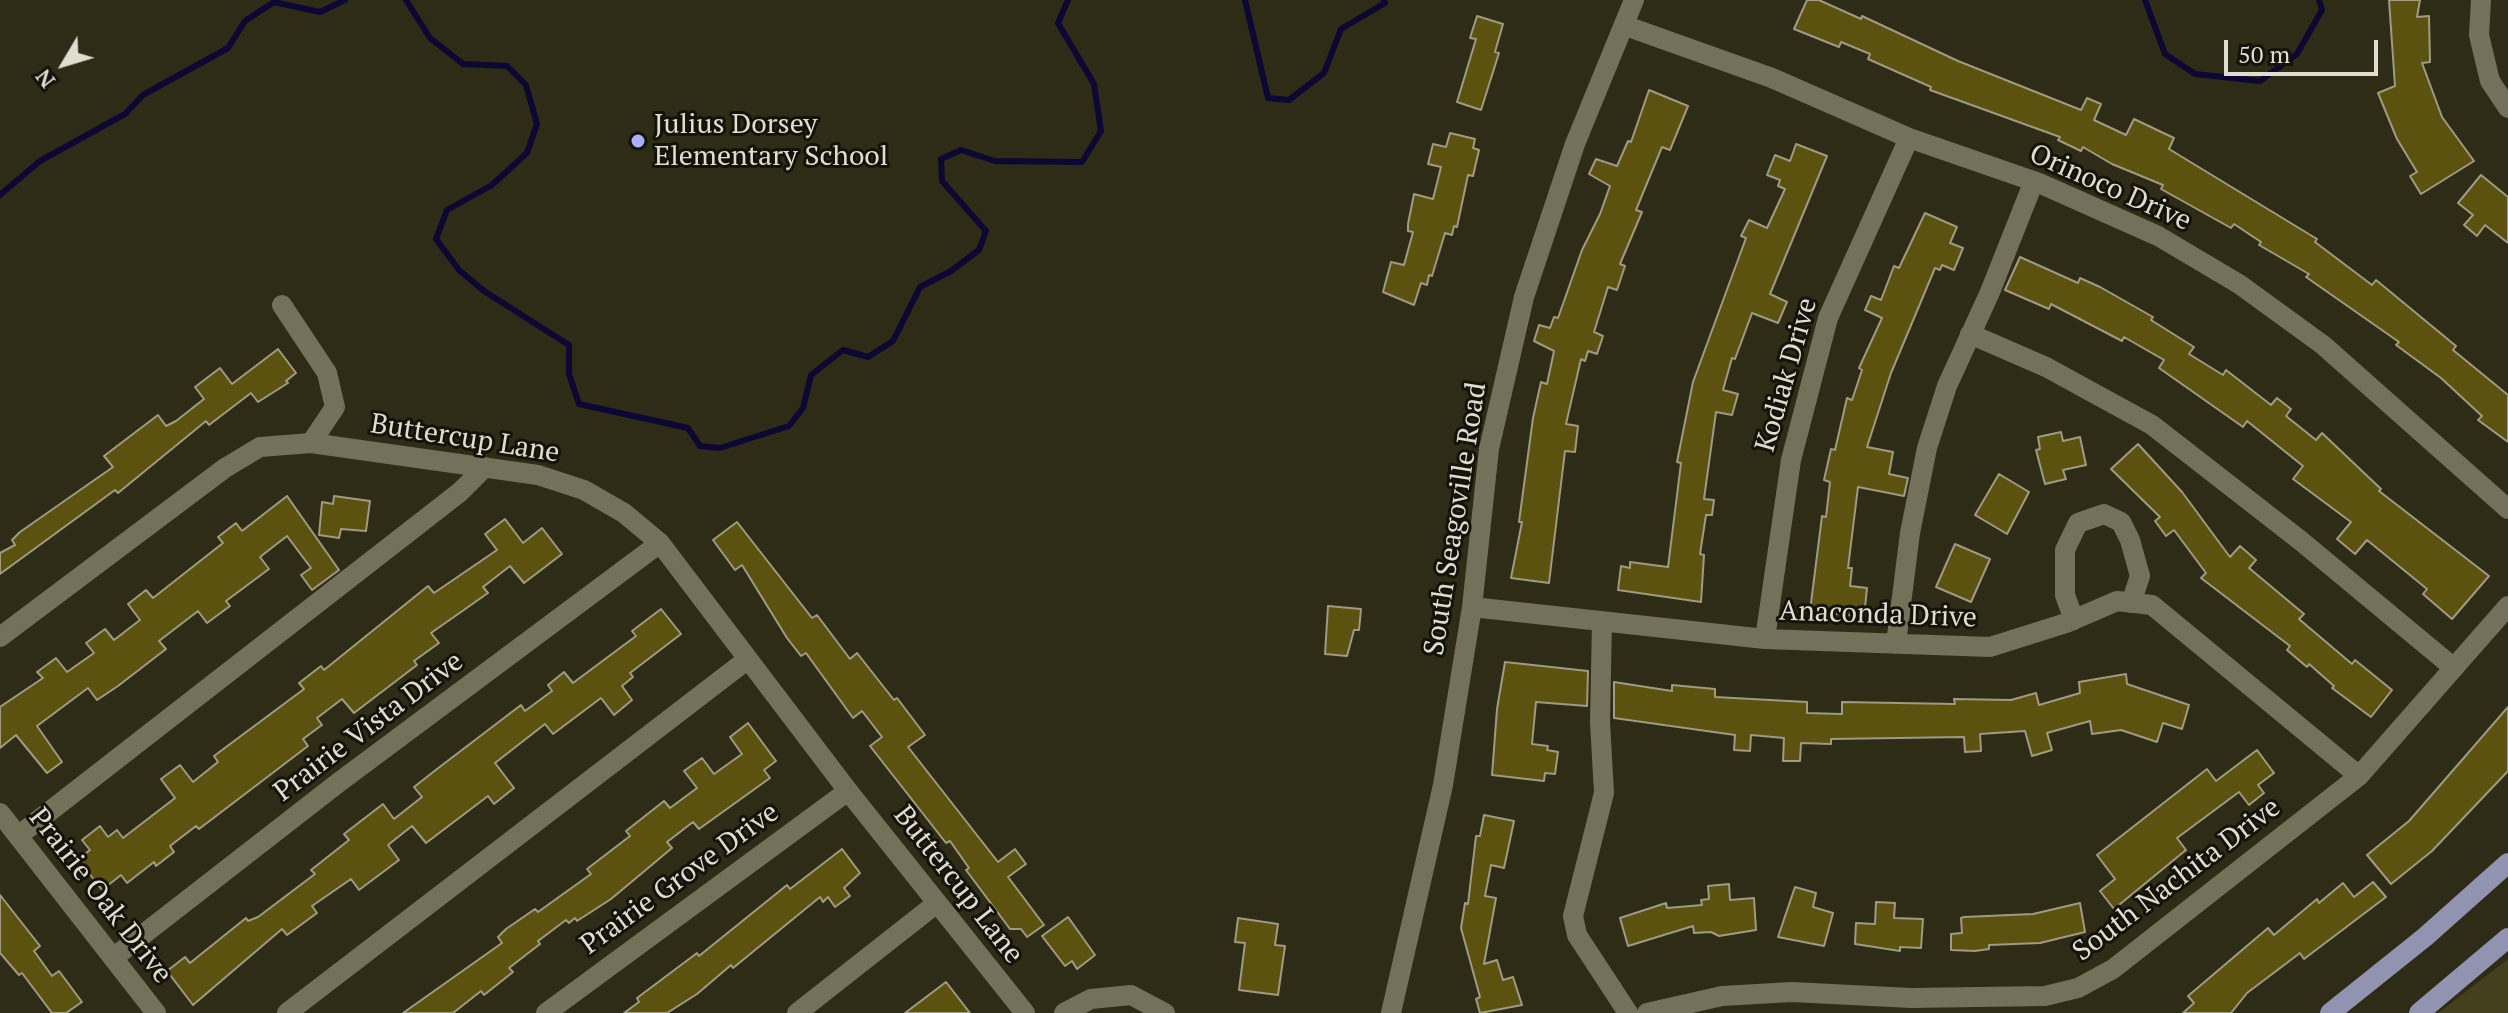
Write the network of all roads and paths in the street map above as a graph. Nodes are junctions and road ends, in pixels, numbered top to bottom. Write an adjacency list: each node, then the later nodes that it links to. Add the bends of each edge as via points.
1 (1634, 0): 3 (street, South Seagoville Road)
2 (2481, 0): 4 (street, via 2479,35 2490,81)
3 (1626, 26): 5 (street, Orinoco Drive, via 1772,78); 15 (street, South Seagoville Road, via 1575,144 1524,297 1489,449)
4 (2508, 108)
5 (1909, 138): 6 (street, Orinoco Drive); 19 (street, Kodiak Drive, via 1828,318 1791,460)
6 (2034, 181): 8 (street); 11 (street, Orinoco Drive, via 2158,236 2239,284 2323,345)
7 (282, 305): 9 (street, via 327,373 335,407)
8 (1970, 334): 20 (street, via 1923,463); 22 (street, via 2046,367 2152,425)
9 (311, 443): 10 (street, Buttercup Lane); 18 (street, Buttercup Lane, via 260,447 225,468)
10 (485, 467): 12 (street, Buttercup Lane, via 538,475 584,490 624,513); 26 (street, via 460,492)
11 (2508, 509)
12 (660, 543): 21 (street, Buttercup Lane); 30 (street, Prairie Vista Drive)
13 (2131, 603): 16 (street, Anaconda Drive, via 2117,601); 16 (street, via 2140,576 2133,552 2121,522 2104,514 2078,523 2065,550 2065,595); 23 (street, via 2152,605)
14 (2508, 606): 22 (street, South Nachita Drive)
15 (1472, 607): 17 (street, Anaconda Drive); 38 (street, South Seagoville Road, via 1443,785)
16 (2074, 620): 20 (street, Anaconda Drive, via 1990,647)
17 (1602, 621): 19 (street, Anaconda Drive); 39 (street, via 1604,793 1573,916 1577,935)
18 (0, 637)
19 (1765, 639): 20 (street, Anaconda Drive)
20 (1896, 644)
21 (748, 659): 24 (street, Buttercup Lane); 32 (street)
22 (2454, 668): 23 (street, South Nachita Drive)
23 (2359, 776): 40 (street, South Nachita Drive, via 2113,969 2078,988 2045,996 1722,996)
24 (848, 791): 28 (street, Buttercup Lane); 33 (street, Prairie Grove Drive)
25 (0, 813): 26 (street, Prairie Oak Drive)
26 (18, 836): 30 (street, Prairie Oak Drive)
27 (2508, 863): 41 (main road)
28 (937, 903): 34 (street); 35 (street, Buttercup Lane)
29 (2508, 938): 42 (main road)
30 (113, 958): 31 (street, Prairie Oak Drive)
31 (156, 1013)
32 (287, 1013)
33 (546, 1013)
34 (797, 1013)
35 (1025, 1013)
36 (1064, 1013): 37 (street, via 1091,999 1131,995)
37 (1165, 1013)
38 (1391, 1013)
39 (1628, 1013)
40 (1647, 1013)
41 (2330, 1013)
42 (2419, 1013)

